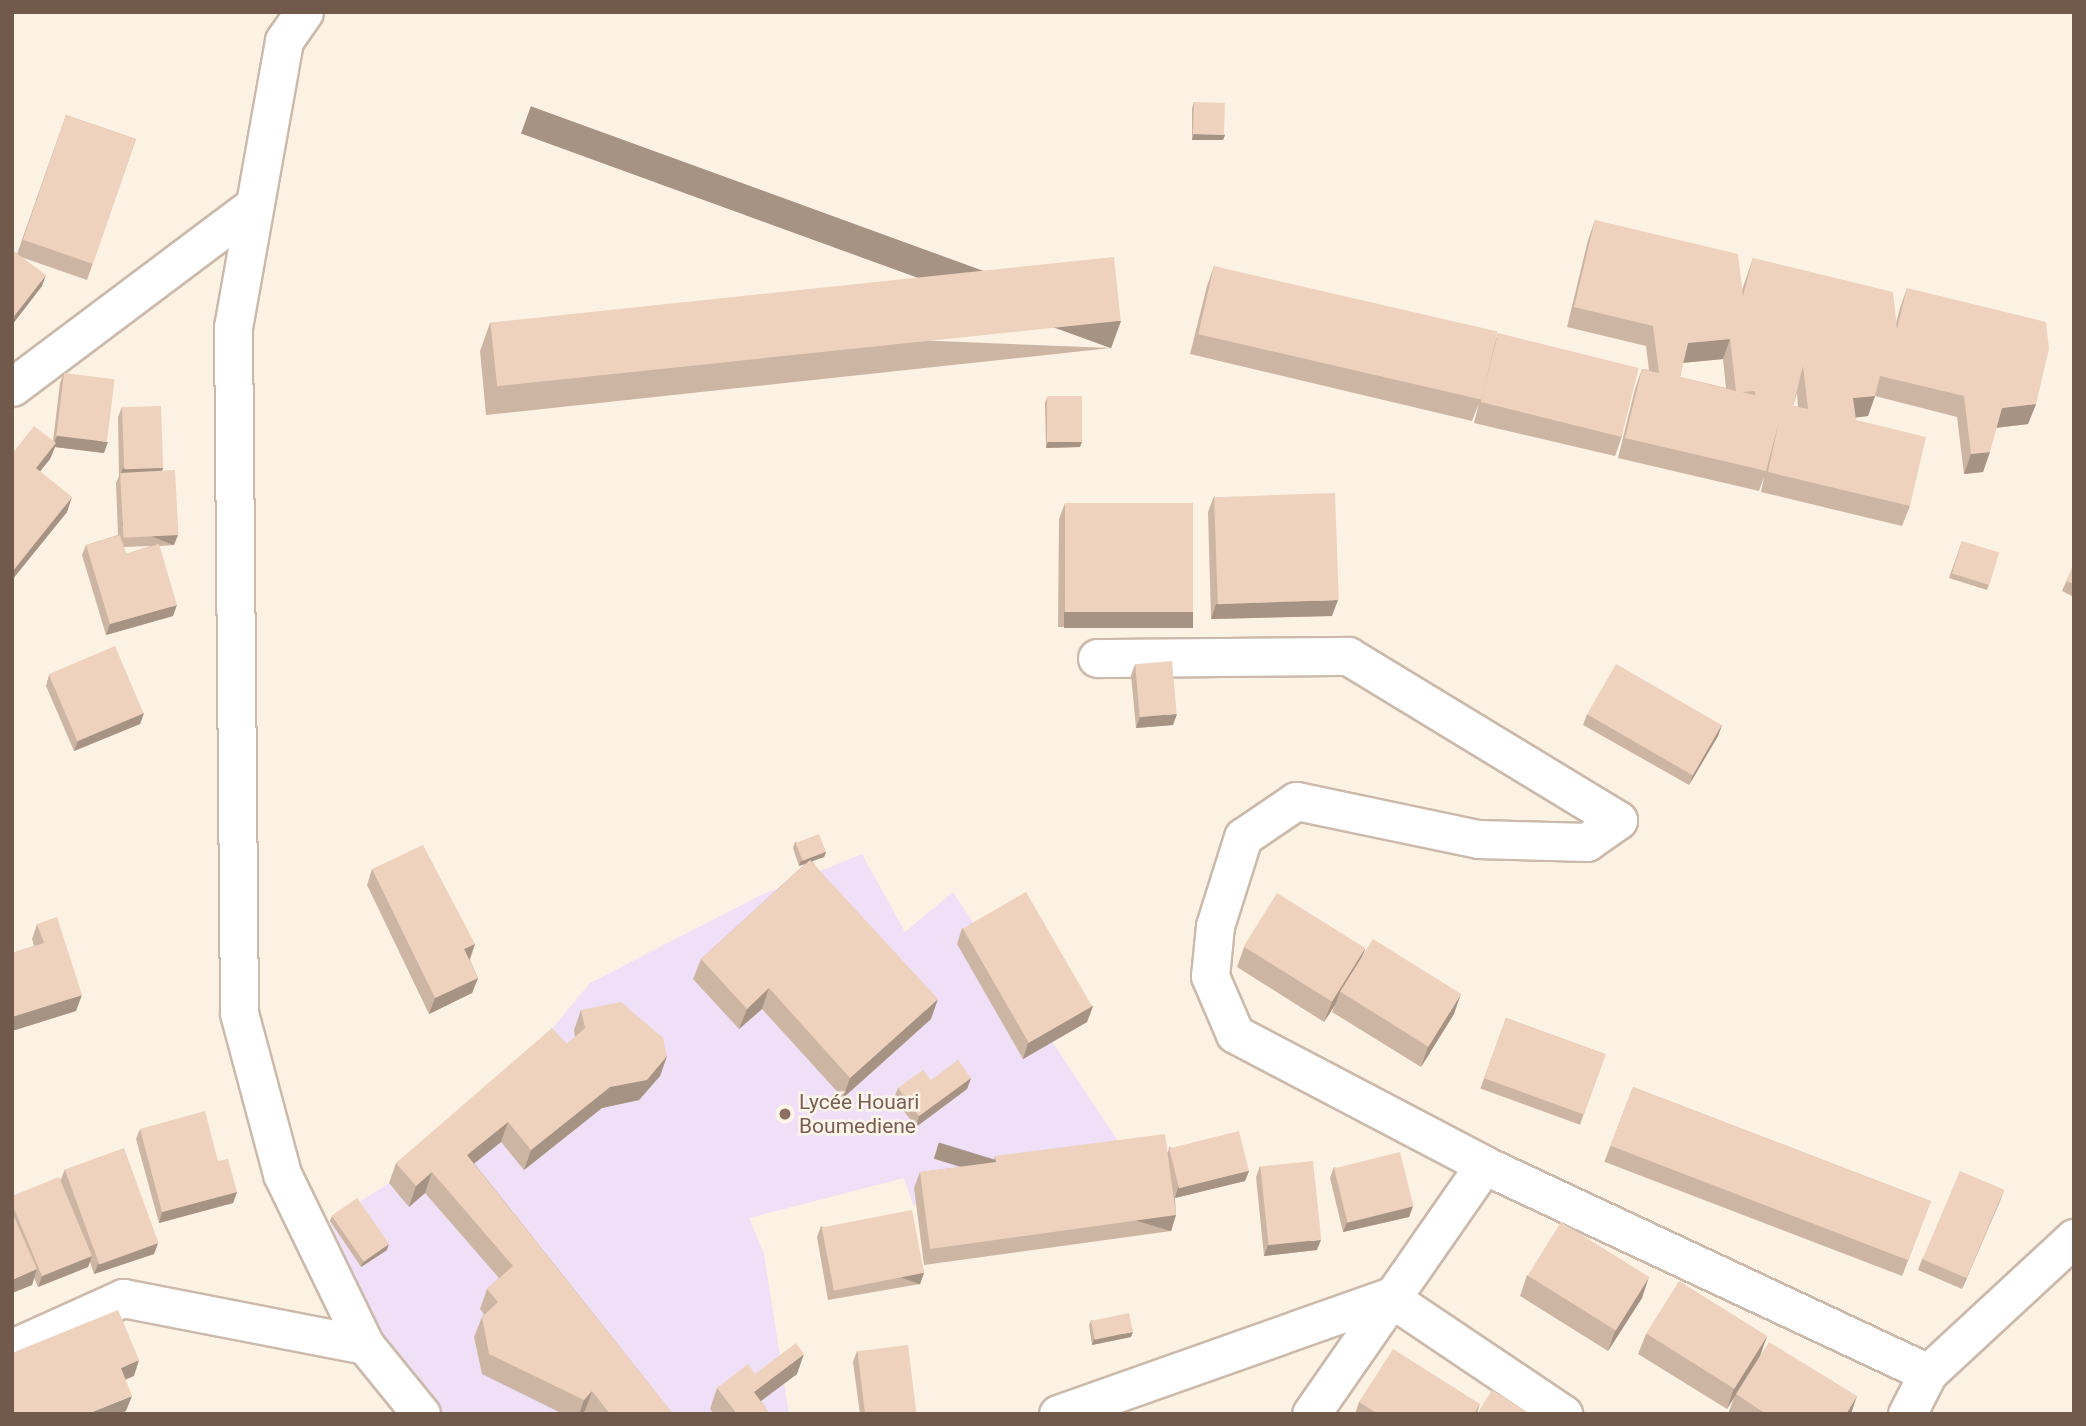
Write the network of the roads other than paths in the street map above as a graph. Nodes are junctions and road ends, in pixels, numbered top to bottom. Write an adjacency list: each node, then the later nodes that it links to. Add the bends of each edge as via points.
1 (304, 12): 2 (street, via 284,41)
2 (252, 207): 3 (street); 8 (street, via 233,326 239,1013 282,1174)
3 (12, 387)
4 (1097, 658): 5 (street, via 1348,656 1618,820 1587,842 1478,839 1296,801 1243,837 1232,860 1210,976 1235,1034)
5 (1484, 1165): 7 (street); 10 (street)
6 (2074, 1238): 10 (street)
7 (1389, 1297): 12 (street); 13 (street); 14 (street)
8 (365, 1345): 9 (street, via 123,1298); 11 (street)
9 (12, 1348)
10 (1928, 1373): 15 (street)
11 (421, 1414)
12 (1058, 1414)
13 (1311, 1414)
14 (1563, 1414)
15 (1907, 1414)

